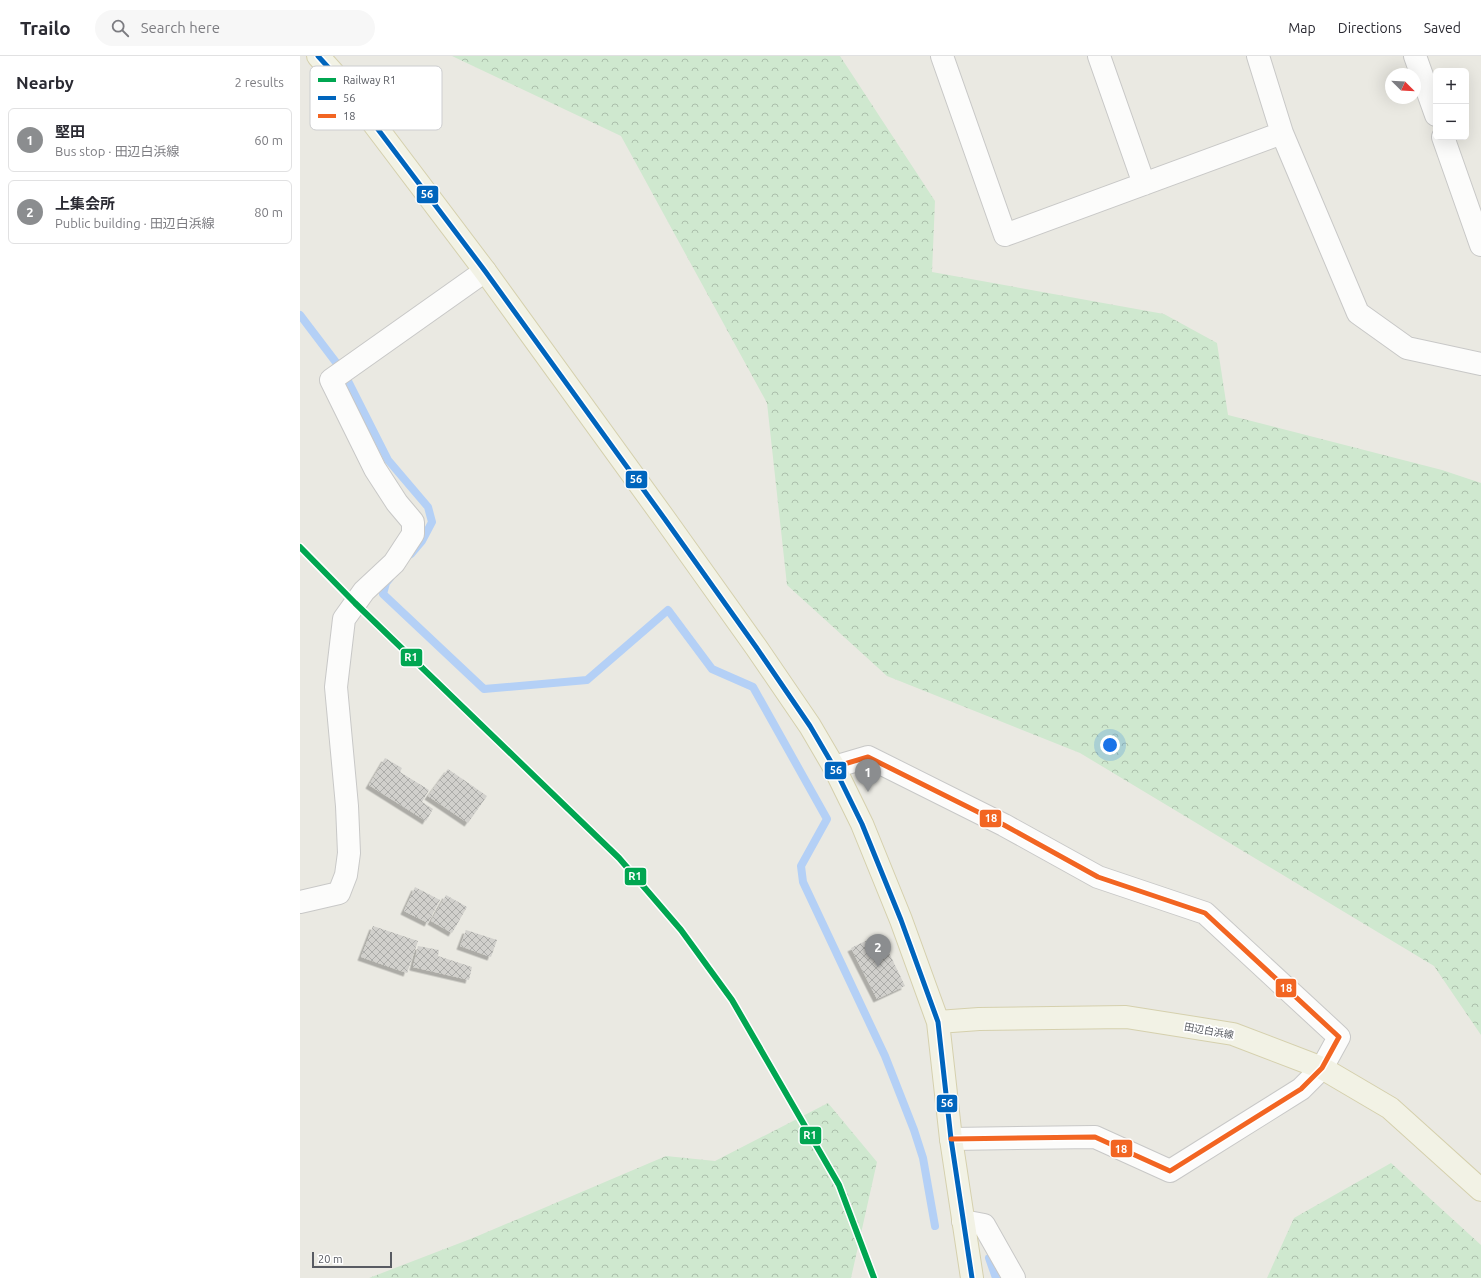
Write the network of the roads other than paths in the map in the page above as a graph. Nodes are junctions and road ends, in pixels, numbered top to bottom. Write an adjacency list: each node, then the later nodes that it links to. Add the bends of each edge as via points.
1 (318, 56): 6 (main road)
2 (942, 56): 11 (street, via 1005,235)
3 (1099, 56): 11 (street)
4 (1258, 56): 9 (street)
5 (1415, 56): 7 (street)
6 (327, 66)
7 (1433, 107)
8 (378, 130): 13 (main road)
9 (1282, 133): 11 (street); 14 (street, via 1358,314 1407,348)
10 (1445, 140): 12 (street)
11 (1144, 184)
12 (1481, 245)
13 (485, 271): 15 (main road, via 756,647 810,726); 16 (street, via 331,380 375,469 413,522 413,534 394,563 364,591 344,619 336,687 347,806 349,852 346,875 338,893)
14 (1481, 364)
15 (834, 767): 17 (main road, via 868,839); 18 (street, via 868,757 1004,825 1098,877 1205,913 1339,1036)
16 (300, 902)
17 (938, 1022): 18 (main road, 田辺白浜線, via 1126,1017 1233,1034); 19 (main road)
18 (1322, 1068): 19 (street, via 1301,1089 1170,1170 1095,1138); 20 (main road, 田辺白浜線, via 1390,1108)
19 (951, 1139): 21 (main road)
20 (1481, 1190)
21 (963, 1221): 22 (main road); 23 (street, via 984,1225)
22 (972, 1278)
23 (1014, 1278)

